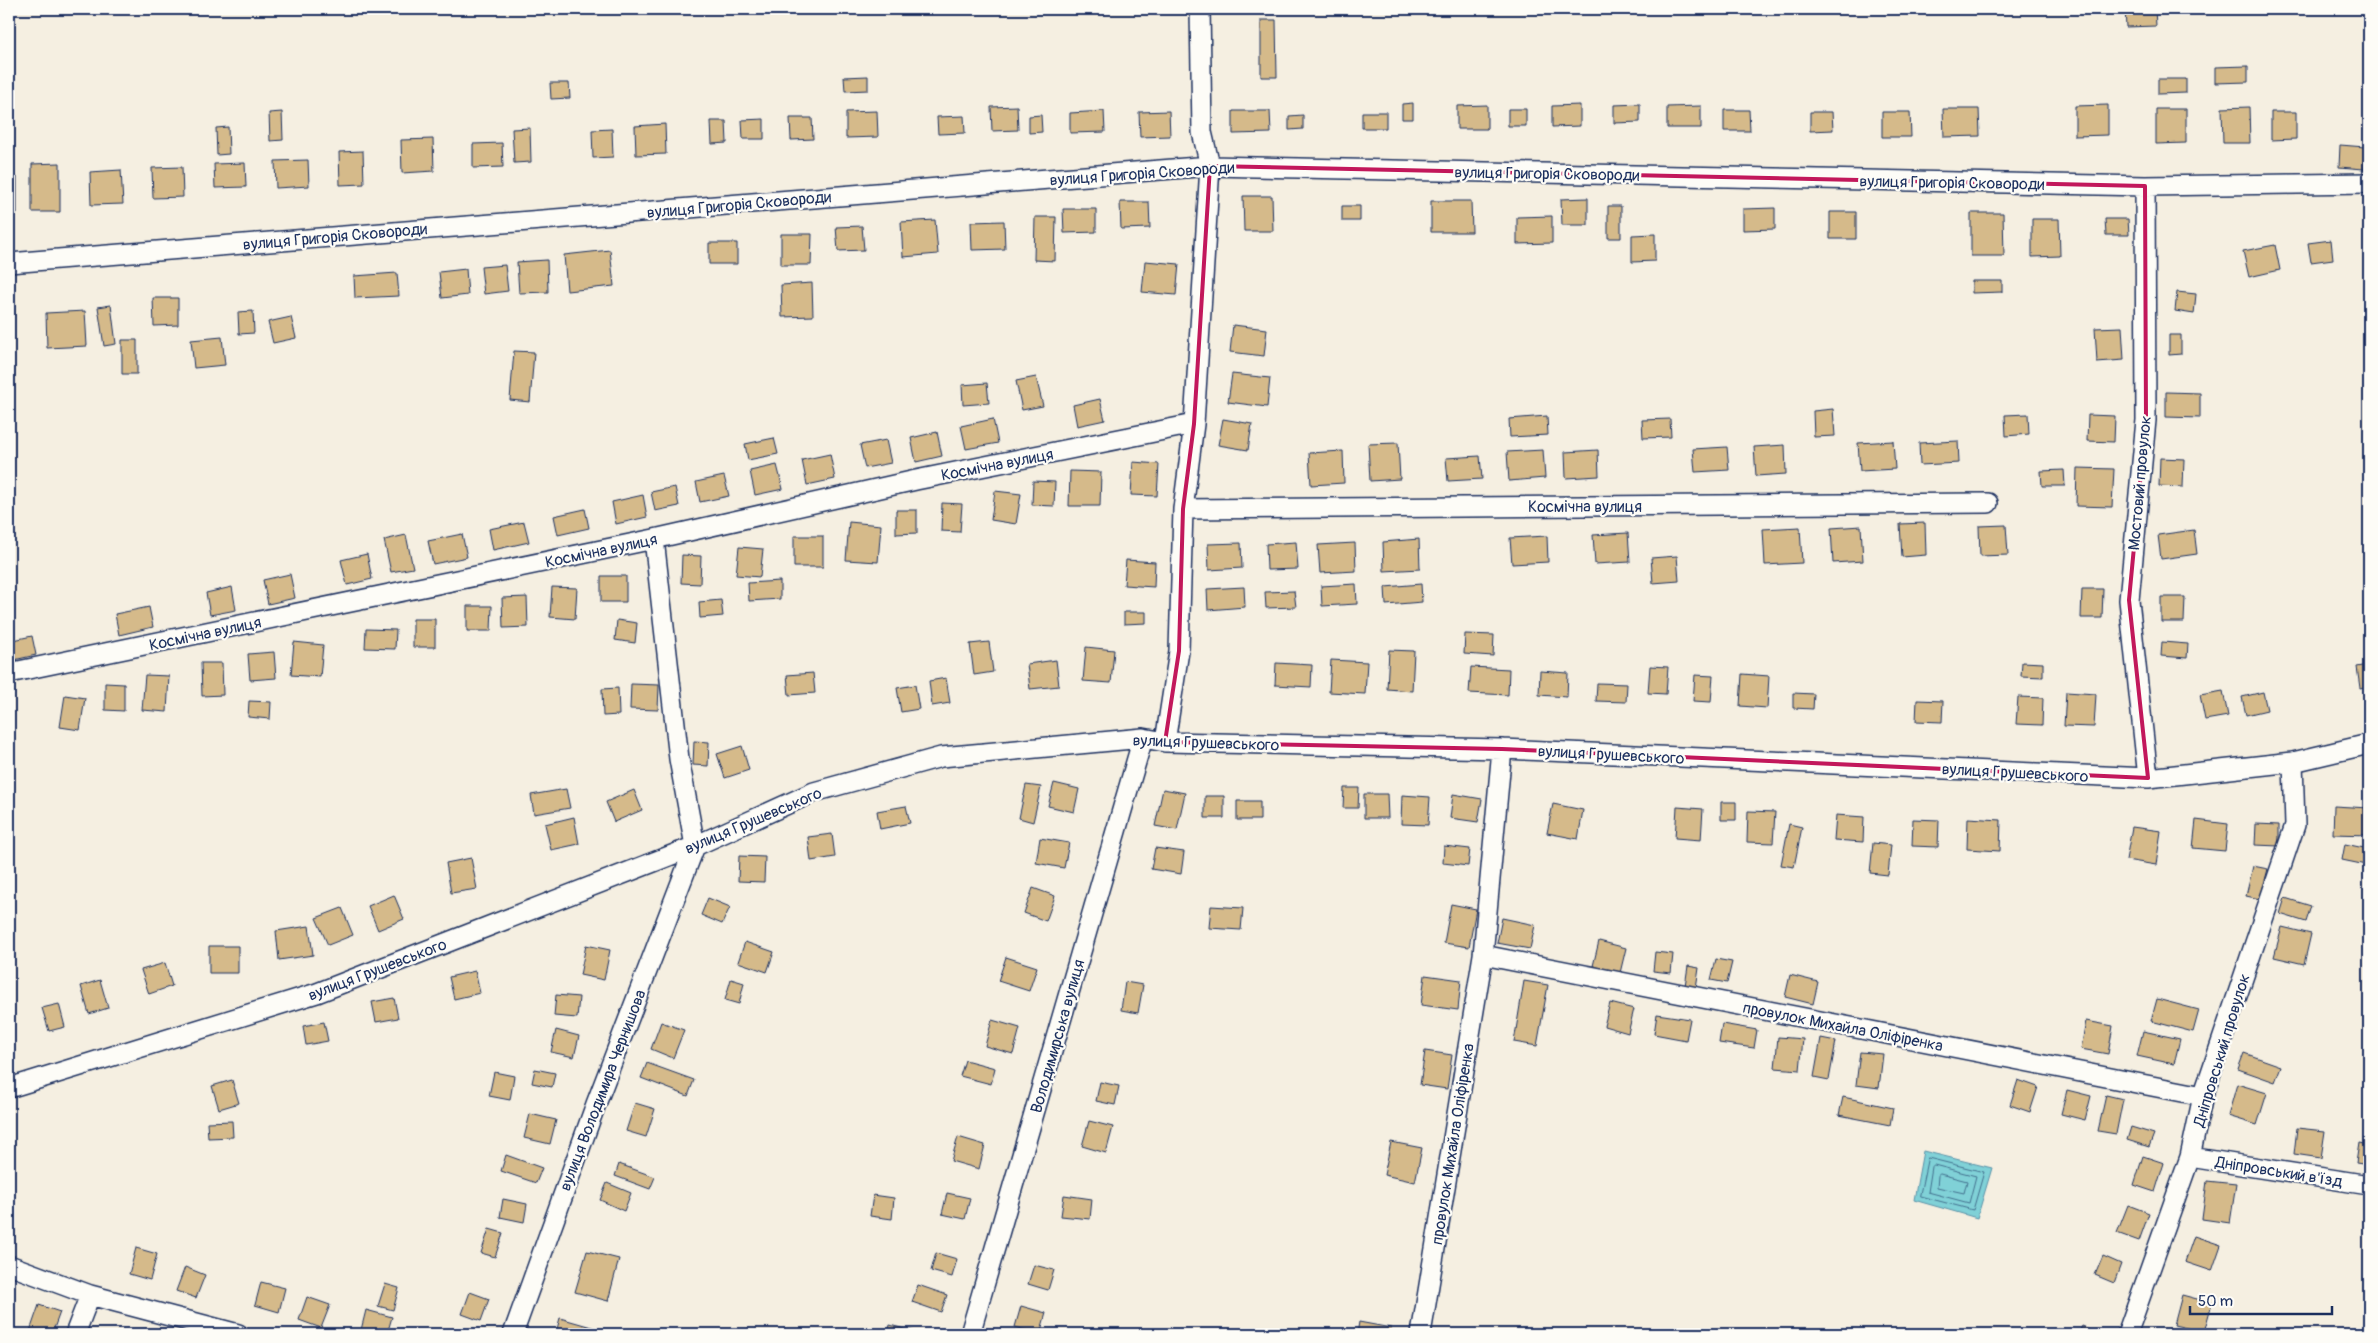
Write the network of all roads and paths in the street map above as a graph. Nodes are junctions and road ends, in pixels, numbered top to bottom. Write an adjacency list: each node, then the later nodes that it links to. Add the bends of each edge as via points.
1 (1200, 9): 2 (street, via 1202,132)
2 (1210, 166): 4 (street, вулиця Григорія Сковороди); 5 (street, вулиця Григорія Сковороди); 6 (street)
3 (2369, 183): 4 (street, вулиця Григорія Сковороди)
4 (2145, 186): 16 (street, Мостовий провулок, via 2146,420 2129,600)
5 (9, 263)
6 (1194, 424): 8 (street); 9 (street, Космічна вулиця, via 916,480)
7 (1988, 503): 8 (street, Космічна вулиця)
8 (1183, 509): 12 (street, via 1179,652)
9 (654, 540): 10 (street, Космічна вулиця); 17 (street, via 679,759)
10 (9, 673)
11 (1143, 738): 12 (street, вулиця Грушевського); 17 (street, вулиця Грушевського, via 941,757 814,792); 28 (street, Володимирська вулиця)
12 (1165, 742): 14 (street, вулиця Грушевського)
13 (2369, 744): 15 (street, вулиця Грушевського)
14 (1502, 749): 16 (street, вулиця Грушевського); 18 (street, провулок Михайла Оліфіренка)
15 (2293, 762): 16 (street, вулиця Грушевського); 20 (street, Дніпровський провулок, via 2295,825)
16 (2148, 778)
17 (695, 846): 19 (street, вулиця Грушевського, via 317,993); 27 (street, вулиця Володимира Чернишова, via 596,1104)
18 (1483, 955): 20 (street, провулок Михайла Оліфіренка); 29 (street, провулок Михайла Оліфіренка)
19 (9, 1088)
20 (2203, 1096): 21 (street, Дніпровський провулок)
21 (2190, 1157): 22 (street, Дніпровський в'їзд); 30 (street, Дніпровський провулок)
22 (2369, 1185)
23 (9, 1265): 24 (street)
24 (90, 1295): 25 (street); 26 (street)
25 (75, 1334)
26 (238, 1334)
27 (513, 1334)
28 (970, 1334)
29 (1421, 1334)
30 (2127, 1334)

